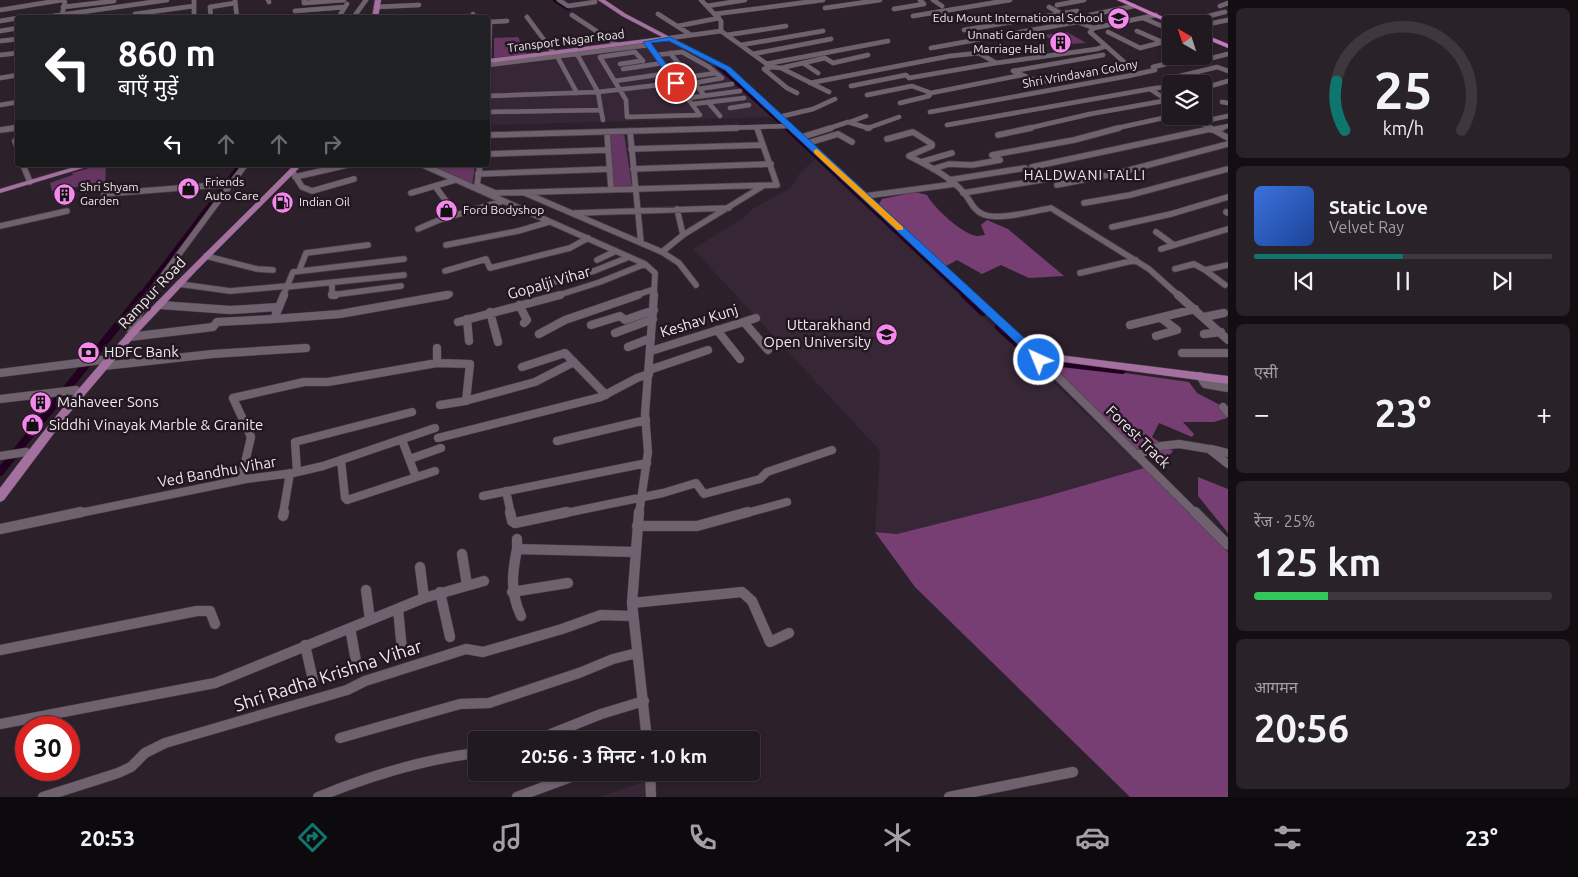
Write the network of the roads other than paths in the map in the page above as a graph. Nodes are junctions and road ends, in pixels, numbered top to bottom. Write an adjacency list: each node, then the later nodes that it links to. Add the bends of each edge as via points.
1 (80, 0): 20 (street)
2 (167, 0): 45 (street)
3 (204, 0): 21 (street)
4 (344, 0): 23 (street)
5 (349, 0): 32 (street)
6 (366, 0): 50 (street)
7 (378, 0): 34 (main road)
8 (559, 0): 9 (street, via 568,6)
9 (597, 0): 80 (main road)
10 (701, 0): 27 (street)
11 (745, 0): 27 (street)
12 (823, 0): 55 (street)
13 (880, 0): 35 (street)
14 (920, 0): 36 (street, via 924,4)
15 (933, 0): 28 (street)
16 (1010, 0): 56 (street)
17 (1083, 0): 26 (street)
18 (114, 1): 31 (street)
19 (1123, 1): 29 (highway); 29 (street, via 1089,13)
20 (65, 2): 31 (street); 37 (street)
21 (194, 2): 42 (street); 46 (street)
22 (235, 2): 47 (street, via 210,7); 48 (street)
23 (304, 2): 38 (street)
24 (1228, 3): 30 (street)
25 (419, 5): 34 (street)
26 (1058, 5)
27 (707, 6): 55 (street)
28 (942, 6)
29 (1134, 6): 53 (highway)
30 (1220, 6)
31 (63, 7): 45 (street)
32 (344, 7): 38 (street); 49 (street)
33 (1049, 7): 44 (street)
34 (376, 8): 51 (main road)
35 (825, 8)
36 (894, 9)
37 (0, 10)
38 (304, 11): 40 (street)
39 (1077, 11): 44 (street)
40 (295, 12)
41 (1225, 12): 54 (street)
42 (134, 14)
43 (658, 14): 67 (street)
44 (1062, 14): 65 (street); 72 (street)
45 (62, 15)
46 (194, 15)
47 (211, 15)
48 (237, 15)
49 (340, 15)
50 (355, 15)
51 (374, 15)
52 (572, 15): 88 (street)
53 (1156, 15): 59 (street); 60 (highway)
54 (1212, 15)
55 (717, 16): 67 (street); 74 (street)
56 (913, 16)
57 (527, 17): 95 (street)
58 (15, 18): 62 (street)
59 (1143, 18): 69 (street); 71 (street)
60 (1162, 18)
61 (1228, 20): 66 (street)
62 (0, 21)
63 (507, 21): 64 (street)
64 (490, 22)
65 (1077, 22): 71 (street); 92 (street)
66 (1212, 23)
67 (678, 26): 78 (street)
68 (786, 26): 79 (street)
69 (1162, 26)
70 (15, 28): 73 (street)
71 (1094, 28): 91 (street, via 1090,32)
72 (964, 30)
73 (0, 31)
74 (721, 31): 78 (street); 79 (street)
75 (823, 31): 89 (street)
76 (1137, 31): 86 (street)
77 (1108, 32): 86 (street, via 1140,48)
78 (691, 35): 80 (street)
79 (727, 35): 89 (street)
80 (670, 38): 87 (main road, Transport Nagar Road); 170 (main road, via 723,65)
81 (15, 39): 84 (street)
82 (831, 40): 97 (street)
83 (1212, 40): 90 (highway)
84 (0, 41)
85 (888, 41): 111 (street)
86 (1162, 42)
87 (648, 43): 88 (main road, Transport Nagar Road); 96 (street); 103 (main road, Transport Nagar Road); 104 (street)
88 (616, 44): 95 (main road, Transport Nagar Road)
89 (741, 45): 97 (street)
90 (1228, 45)
91 (1106, 46): 109 (street); 119 (street, via 1124,64 1039,82)
92 (931, 48)
93 (15, 53): 99 (street)
94 (670, 53): 104 (street); 117 (street, via 681,52); 122 (street)
95 (555, 54): 96 (street); 103 (main road, Transport Nagar Road); 105 (street); 142 (street)
96 (577, 54): 140 (street)
97 (753, 54): 111 (street)
98 (1228, 54): 165 (street, Shri Vrindavan Colony, via 1204,60 1196,57 1128,76)
99 (0, 55)
100 (614, 55): 107 (street, via 635,52); 110 (street); 126 (street, via 600,57)
101 (1103, 55): 119 (street, via 1013,71)
102 (868, 56): 108 (street, via 833,63 825,58)
103 (504, 58): 106 (main road, Transport Nagar Road)
104 (660, 59): 107 (street); 114 (street); 116 (street)
105 (490, 61)
106 (490, 61)
107 (643, 61): 110 (street)
108 (803, 63): 113 (street); 118 (street)
109 (996, 63): 124 (street); 130 (street, via 978,54 950,56)
110 (620, 64): 114 (street)
111 (766, 64): 112 (street)
112 (772, 67): 113 (street); 143 (street, via 764,69)
113 (781, 68): 130 (street)
114 (623, 69): 125 (street)
115 (1228, 71): 120 (street, via 1217,67)
116 (670, 73): 125 (street); 128 (street)
117 (716, 73): 122 (street); 129 (street, via 722,79)
118 (818, 73)
119 (1022, 75): 144 (street)
120 (1184, 75)
121 (15, 76): 123 (street)
122 (689, 76): 129 (street)
123 (0, 78)
124 (909, 78): 132 (street, via 906,75); 133 (street)
125 (630, 79): 126 (street)
126 (615, 81): 138 (street)
127 (1228, 81): 134 (street)
128 (676, 83): 138 (street); 149 (street)
129 (694, 83): 136 (street)
130 (810, 83): 141 (street)
131 (732, 84): 136 (street)
132 (851, 86)
133 (912, 86): 144 (street); 146 (street)
134 (1212, 86)
135 (1162, 87): 137 (street)
136 (699, 89): 145 (street)
137 (1150, 89): 148 (street); 176 (street)
138 (621, 90): 140 (street); 159 (street, via 626,100 627,117 700,115)
139 (740, 91): 145 (street)
140 (598, 92): 142 (street); 163 (street)
141 (829, 92)
142 (577, 93): 147 (street)
143 (797, 93)
144 (931, 93): 157 (street)
145 (704, 95): 149 (street)
146 (866, 95)
147 (490, 96)
148 (1162, 96)
149 (688, 98): 159 (street)
150 (744, 98): 152 (street)
151 (835, 99): 170 (street, via 813,109)
152 (723, 100): 155 (street); 162 (street)
153 (1162, 101): 187 (street)
154 (15, 102): 160 (street)
155 (708, 102): 159 (street); 167 (street)
156 (1222, 102): 158 (street)
157 (900, 103)
158 (1228, 103)
159 (693, 104)
160 (0, 105)
161 (749, 106): 162 (street)
162 (730, 108): 166 (street)
163 (601, 110): 164 (street); 174 (street)
164 (490, 112)
165 (930, 112)
166 (735, 114)
167 (720, 116)
168 (866, 116): 175 (street)
169 (1228, 116): 173 (street)
170 (779, 117): 178 (main road)
171 (899, 117): 175 (street, via 871,128)
172 (1162, 118): 207 (street, via 1074,140 992,155 1000,160)
173 (1212, 119)
174 (603, 120)
175 (850, 122): 190 (street)
176 (946, 125)
177 (1205, 125): 182 (street)
178 (787, 126): 180 (street); 190 (main road)
179 (1228, 126): 182 (street)
180 (757, 127): 184 (street); 193 (street)
181 (15, 128): 183 (street)
182 (1211, 129): 188 (street); 206 (street)
183 (0, 130)
184 (630, 131): 185 (street); 194 (street)
185 (607, 132): 186 (street); 195 (street)
186 (490, 135)
187 (998, 135)
188 (1228, 138)
189 (887, 139): 198 (street, via 913,132 926,140 933,145 909,155)
190 (805, 140): 191 (street, via 838,134); 230 (main road)
191 (852, 142)
192 (1228, 144): 220 (street, via 1118,173)
193 (763, 145): 194 (street); 199 (street)
194 (631, 149): 209 (street)
195 (608, 150): 197 (street); 212 (street)
196 (952, 153): 198 (street)
197 (490, 154)
198 (921, 162): 207 (street)
199 (771, 164): 209 (street); 222 (street, via 777,185)
200 (24, 167): 217 (street)
201 (71, 167): 217 (main road)
202 (243, 167): 219 (street)
203 (326, 167): 211 (street)
204 (427, 167): 216 (street)
205 (480, 167): 213 (street)
206 (1032, 167)
207 (933, 168): 218 (street)
208 (1025, 168): 218 (street)
209 (633, 169): 223 (street)
210 (1228, 169): 234 (street, via 1130,195)
211 (294, 170): 215 (street, via 302,188 312,191); 255 (main road, Rampur Road); 298 (main road)
212 (610, 170): 213 (street); 224 (street)
213 (478, 174): 226 (street, via 478,186 495,193)
214 (1047, 178): 228 (street)
215 (354, 179)
216 (455, 180): 221 (street); 233 (street)
217 (30, 182): 225 (main road)
218 (952, 182): 228 (street); 230 (street)
219 (228, 184): 229 (street); 298 (street, via 144,301)
220 (1057, 185)
221 (435, 186): 227 (street); 232 (street)
222 (764, 186): 223 (street); 235 (street)
223 (635, 188): 224 (street); 237 (street)
224 (611, 189): 226 (street)
225 (0, 191)
226 (523, 192): 239 (street)
227 (411, 193)
228 (963, 193): 259 (street, via 976,210 992,216 1051,208)
229 (104, 194)
230 (865, 196): 310 (main road)
231 (1228, 197): 242 (street, via 1171,214)
232 (446, 201)
233 (503, 201): 240 (street); 243 (street)
234 (1084, 203)
235 (730, 208): 236 (street); 246 (street)
236 (677, 209): 237 (street); 246 (street)
237 (637, 210): 239 (street); 248 (street)
238 (67, 211): 241 (street)
239 (573, 213): 248 (street)
240 (550, 222): 247 (street); 250 (street)
241 (0, 226)
242 (1112, 226)
243 (418, 229)
244 (1228, 229): 251 (street)
245 (1156, 232): 251 (street)
246 (683, 235): 254 (street)
247 (588, 238): 253 (street); 266 (street, via 570,248 500,266 490,268 486,259)
248 (641, 243): 254 (street)
249 (368, 245): 265 (street, via 306,252)
250 (446, 245)
251 (1174, 245): 252 (street)
252 (1161, 249)
253 (616, 251): 256 (street); 258 (street)
254 (662, 252): 272 (street, via 679,263)
255 (206, 256): 263 (street); 269 (main road, Rampur Road)
256 (629, 256): 260 (street); 275 (street, via 569,279)
257 (404, 259): 265 (street)
258 (597, 260)
259 (1136, 260): 267 (street); 281 (street)
260 (644, 264): 276 (street, via 655,273); 279 (street, Gopalji Vihar, via 610,279)
261 (1228, 265): 264 (street)
262 (1175, 269): 264 (street, via 1194,264)
263 (273, 270)
264 (1205, 270): 271 (street)
265 (299, 271): 274 (street, via 293,272)
266 (445, 271)
267 (1080, 273)
268 (404, 275): 270 (street)
269 (179, 284): 274 (street, via 230,291); 278 (main road, Rampur Road)
270 (332, 284): 273 (street, via 332,295); 274 (street)
271 (1225, 284)
272 (696, 285)
273 (401, 286)
274 (287, 287): 280 (street)
275 (534, 287)
276 (654, 289): 282 (street); 300 (street, via 565,320)
277 (450, 294): 288 (street, via 337,315)
278 (160, 305): 280 (street, via 230,310); 298 (main road, Rampur Road)
279 (519, 305): 283 (street, Gopalji Vihar); 293 (street, via 527,320)
280 (279, 307): 288 (street)
281 (1195, 309): 285 (street); 287 (street)
282 (654, 310): 290 (street); 294 (street, via 625,320 620,316)
283 (490, 312): 289 (street, Gopalji Vihar); 306 (street)
284 (1224, 313): 285 (street)
285 (1204, 317): 297 (street)
286 (756, 318): 292 (street, Keshav Kunj)
287 (1161, 318): 295 (street); 302 (street, via 1177,330)
288 (274, 319): 298 (street, via 217,322 213,327)
289 (466, 319): 291 (street, Gopalji Vihar); 305 (street)
290 (653, 319): 299 (street); 303 (street)
291 (458, 322)
292 (744, 322): 296 (street, Keshav Kunj); 313 (street)
293 (524, 324)
294 (592, 325)
295 (1130, 325)
296 (717, 330): 311 (street, Keshav Kunj); 316 (street)
297 (1221, 332): 301 (street); 304 (street)
298 (130, 333): 317 (main road, Rampur Road)
299 (615, 333)
300 (539, 334)
301 (1204, 334)
302 (1156, 336)
303 (651, 338): 307 (street); 311 (street)
304 (1228, 339)
305 (469, 341)
306 (498, 342)
307 (628, 347)
308 (306, 348): 317 (street)
309 (437, 348): 319 (street)
310 (1029, 348): 323 (main road, via 1049,357); 342 (street, Forest Track)
311 (651, 350): 321 (street)
312 (708, 350): 321 (street)
313 (768, 350)
314 (1228, 352): 315 (street)
315 (1182, 354)
316 (740, 360)
317 (97, 362): 322 (street); 326 (main road); 355 (main road, Rampur Road)
318 (574, 362): 320 (street, via 565,353); 327 (street); 329 (street, via 535,382)
319 (437, 363): 329 (street, via 469,364); 351 (street, via 328,382 304,382 233,398 251,437)
320 (522, 367)
321 (649, 372): 327 (street); 332 (street)
322 (0, 373)
323 (1202, 379): 324 (main road); 325 (street)
324 (1228, 380)
325 (1228, 388)
326 (69, 390): 328 (street); 341 (main road)
327 (606, 395): 334 (street, via 562,409)
328 (0, 399)
329 (466, 401): 330 (street)
330 (440, 405)
331 (412, 412): 349 (street, via 295,442)
332 (646, 420): 336 (street); 346 (street)
333 (435, 428): 335 (street, Ved Bandhu Vihar)
334 (438, 438)
335 (402, 440): 344 (street); 345 (street, Ved Bandhu Vihar)
336 (557, 441)
337 (441, 448): 344 (street)
338 (1208, 448): 340 (street); 342 (street, via 1179,444 1161,446); 347 (street)
339 (832, 450): 356 (street, via 767,472 760,479 704,494 696,483)
340 (1226, 451)
341 (26, 452): 343 (street); 352 (main road)
342 (1136, 455): 362 (street, Forest Track)
343 (0, 456)
344 (410, 459): 350 (street)
345 (340, 460): 349 (street, Ved Bandhu Vihar); 350 (street, via 346,500)
346 (647, 463): 353 (street); 356 (street)
347 (1228, 464)
348 (435, 470): 350 (street)
349 (294, 473): 351 (street, Ved Bandhu Vihar); 358 (street)
350 (416, 477)
351 (241, 480): 360 (street, Ved Bandhu Vihar)
352 (0, 486)
353 (506, 491): 354 (street); 356 (street, via 515,523)
354 (483, 496)
355 (0, 497)
356 (640, 498): 359 (street)
357 (787, 502): 359 (street, via 697,526)
358 (283, 516)
359 (637, 526): 364 (street)
360 (0, 529)
361 (517, 538): 363 (street)
362 (1228, 545)
363 (517, 549): 364 (street); 372 (street)
364 (635, 552): 374 (street)
365 (462, 554): 369 (street)
366 (420, 567): 373 (street)
367 (484, 581): 369 (street)
368 (568, 583): 372 (street)
369 (467, 585): 371 (street)
370 (366, 590): 378 (street)
371 (440, 592): 373 (street); 382 (street)
372 (512, 592): 376 (street)
373 (424, 598): 375 (street)
374 (632, 603): 377 (street); 381 (street, via 742,592 752,601 770,642)
375 (398, 609): 378 (street); 385 (street)
376 (521, 616)
377 (632, 616): 386 (street); 399 (street, Shri Radha Krishna Vihar, via 601,615 483,652 466,649 431,659 348,690 164,743 118,773)
378 (370, 620): 380 (street)
379 (215, 624): 384 (street, via 210,611 197,611)
380 (350, 628): 383 (street); 387 (street)
381 (789, 633)
382 (450, 637)
383 (305, 645): 388 (street); 390 (street, via 214,683)
384 (0, 650)
385 (402, 650)
386 (637, 653): 389 (street); 393 (street, via 489,703 460,704)
387 (356, 661)
388 (313, 680)
389 (644, 701): 391 (street); 392 (street)
390 (0, 724)
391 (558, 731)
392 (647, 731)
393 (340, 738)
394 (468, 754): 400 (street, via 403,767)
395 (1073, 772): 398 (street)
396 (560, 781): 401 (street)
397 (650, 781): 402 (street)
398 (953, 796)
399 (43, 797)
400 (318, 797)
401 (517, 797)
402 (651, 797)

